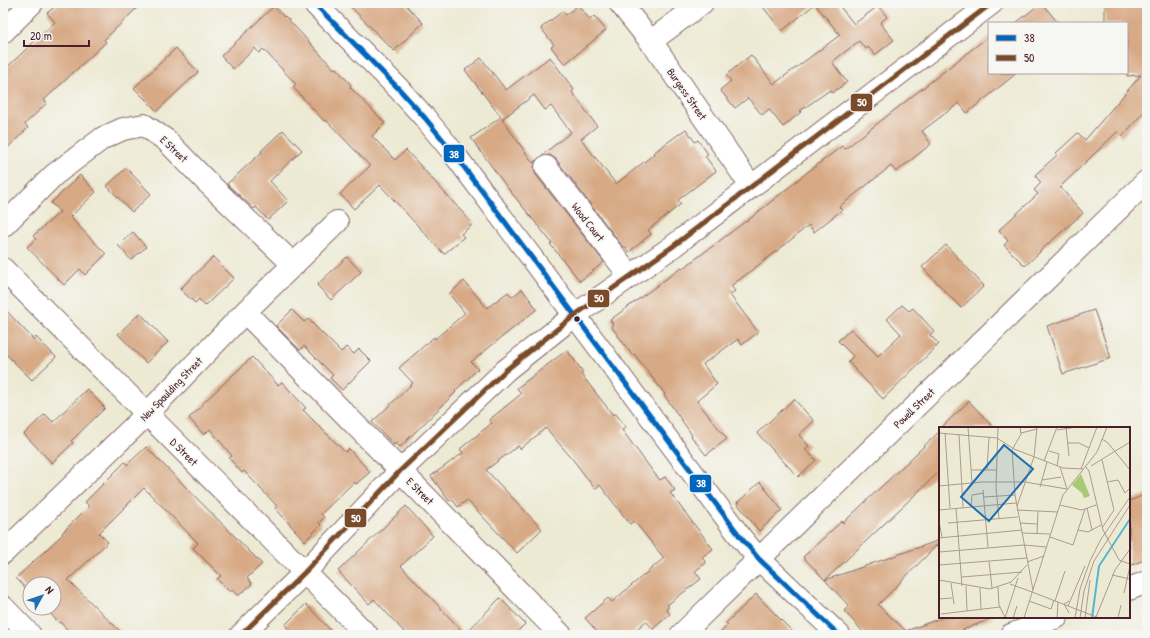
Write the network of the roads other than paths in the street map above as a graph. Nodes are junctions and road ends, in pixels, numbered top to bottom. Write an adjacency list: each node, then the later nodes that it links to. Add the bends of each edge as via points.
1 (32, 3): 6 (street)
2 (314, 3): 17 (street, via 425,118)
3 (620, 3): 7 (street, Burgess Street)
4 (702, 3): 7 (street)
5 (992, 3): 10 (street)
6 (3, 32)
7 (650, 42): 10 (street, Burgess Street)
8 (546, 167): 15 (street, Wood Court)
9 (1147, 182): 21 (street, Powell Street)
10 (752, 186): 15 (street)
11 (337, 222): 13 (street, New Spaulding Street)
12 (3, 226): 13 (street, E Street, via 54,175 103,139 123,129 144,125 166,140)
13 (294, 265): 16 (street, New Spaulding Street)
14 (3, 269): 18 (street, D Street)
15 (630, 276): 17 (street)
16 (245, 312): 18 (street, New Spaulding Street); 19 (street, E Street)
17 (574, 315): 19 (street, via 506,370); 21 (street)
18 (147, 414): 20 (street, New Spaulding Street); 22 (street, D Street)
19 (400, 471): 22 (street); 30 (street, E Street)
20 (3, 553)
21 (759, 559): 31 (street, Powell Street); 32 (street)
22 (304, 573): 28 (street); 29 (street, D Street)
23 (1147, 582): 24 (street)
24 (1130, 589)
25 (3, 607): 27 (street)
26 (1054, 618): 33 (street)
27 (30, 635)
28 (241, 635)
29 (367, 635)
30 (561, 635)
31 (681, 635)
32 (839, 635)
33 (1011, 635)

